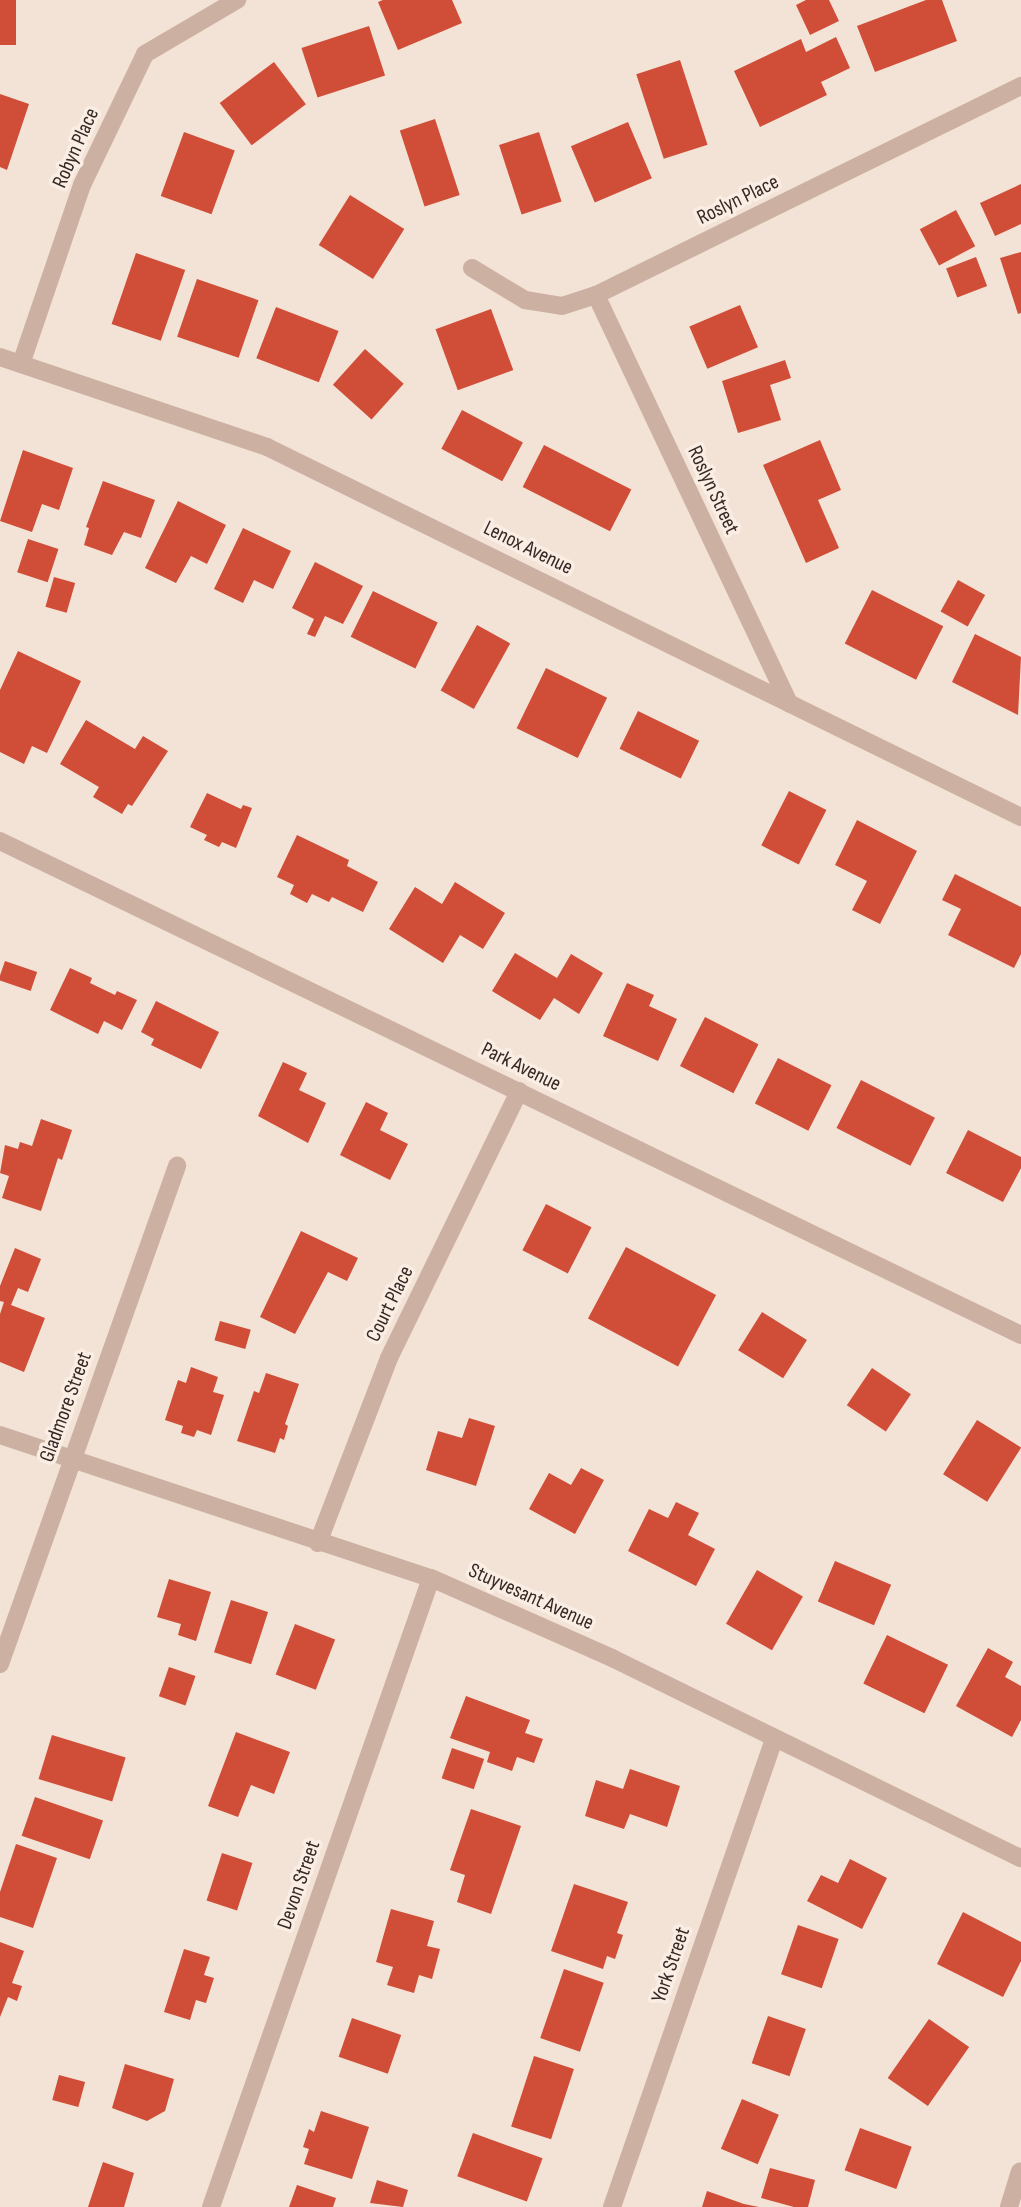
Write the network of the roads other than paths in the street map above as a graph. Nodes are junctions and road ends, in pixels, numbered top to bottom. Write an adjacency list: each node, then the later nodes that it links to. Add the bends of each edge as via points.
1 (237, 0): 6 (street, Robyn Place, via 145,54 82,186)
2 (1021, 86): 4 (street, Roslyn Place)
3 (472, 268): 4 (street, Roslyn Place, via 525,300 562,306)
4 (596, 295): 7 (street, Roslyn Street)
5 (0, 357): 6 (street, Lenox Avenue)
6 (20, 364): 7 (street, Lenox Avenue, via 267,447)
7 (789, 704): 8 (street, Lenox Avenue)
8 (1021, 817)
9 (0, 841): 10 (street, Park Avenue)
10 (519, 1091): 12 (street, Park Avenue); 15 (street, Court Place, via 389,1358)
11 (177, 1166): 14 (street, Gladmore Street)
12 (1021, 1335)
13 (0, 1435): 14 (street, Stuyvesant Avenue)
14 (71, 1460): 15 (street, Stuyvesant Avenue); 17 (street, Gladmore Street)
15 (318, 1543): 16 (street, Stuyvesant Avenue)
16 (431, 1578): 18 (street, Stuyvesant Avenue, via 612,1658); 21 (street, Devon Street)
17 (0, 1664)
18 (774, 1739): 19 (street, Stuyvesant Avenue); 22 (street, York Street)
19 (1021, 1858)
20 (1020, 2172): 23 (street)
21 (211, 2207)
22 (611, 2207)
23 (1009, 2207)

